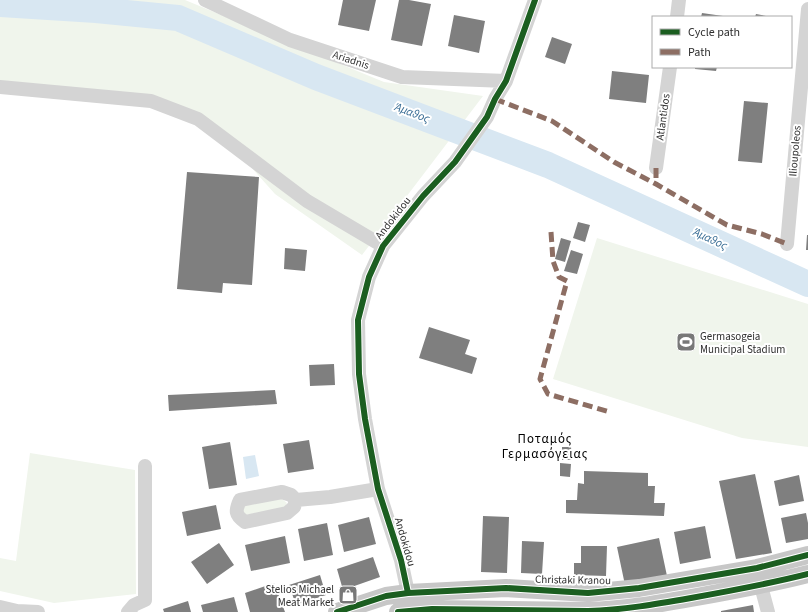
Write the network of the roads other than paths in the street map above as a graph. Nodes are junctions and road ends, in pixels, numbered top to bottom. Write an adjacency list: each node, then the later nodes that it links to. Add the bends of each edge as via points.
1 (205, 0): 4 (street, Ariadnis)
2 (535, 0): 8 (street, Andokidou)
3 (679, 0): 6 (street)
4 (224, 4): 8 (street, Ariadnis, via 290,40 402,77)
5 (808, 9): 11 (street, Ilioupoleos)
6 (677, 16)
7 (670, 68): 10 (street, Atlantidos)
8 (506, 81): 12 (street, Andokidou, via 487,118 455,162 423,196)
9 (0, 87): 12 (street, via 151,101 198,119 306,201)
10 (656, 168)
11 (787, 244)
12 (383, 246): 14 (street, Andokidou, via 369,277 358,320 359,374)
13 (144, 466): 22 (street, via 145,600)
14 (378, 488): 15 (street); 20 (street, Andokidou, via 401,560)
15 (296, 500)
16 (808, 555): 19 (main road, Christaki Kranou, via 757,568 611,592)
17 (808, 574): 18 (main road)
18 (761, 586): 23 (main road, via 613,610); 27 (street)
19 (506, 588): 20 (main road, Christaki Kranou); 23 (street)
20 (408, 593): 25 (main road, Christaki Kranou, via 386,596)
21 (0, 607): 24 (street)
22 (133, 610)
23 (503, 611): 26 (main road, via 432,609)
24 (38, 612)
25 (337, 612)
26 (398, 612)
27 (768, 612)

